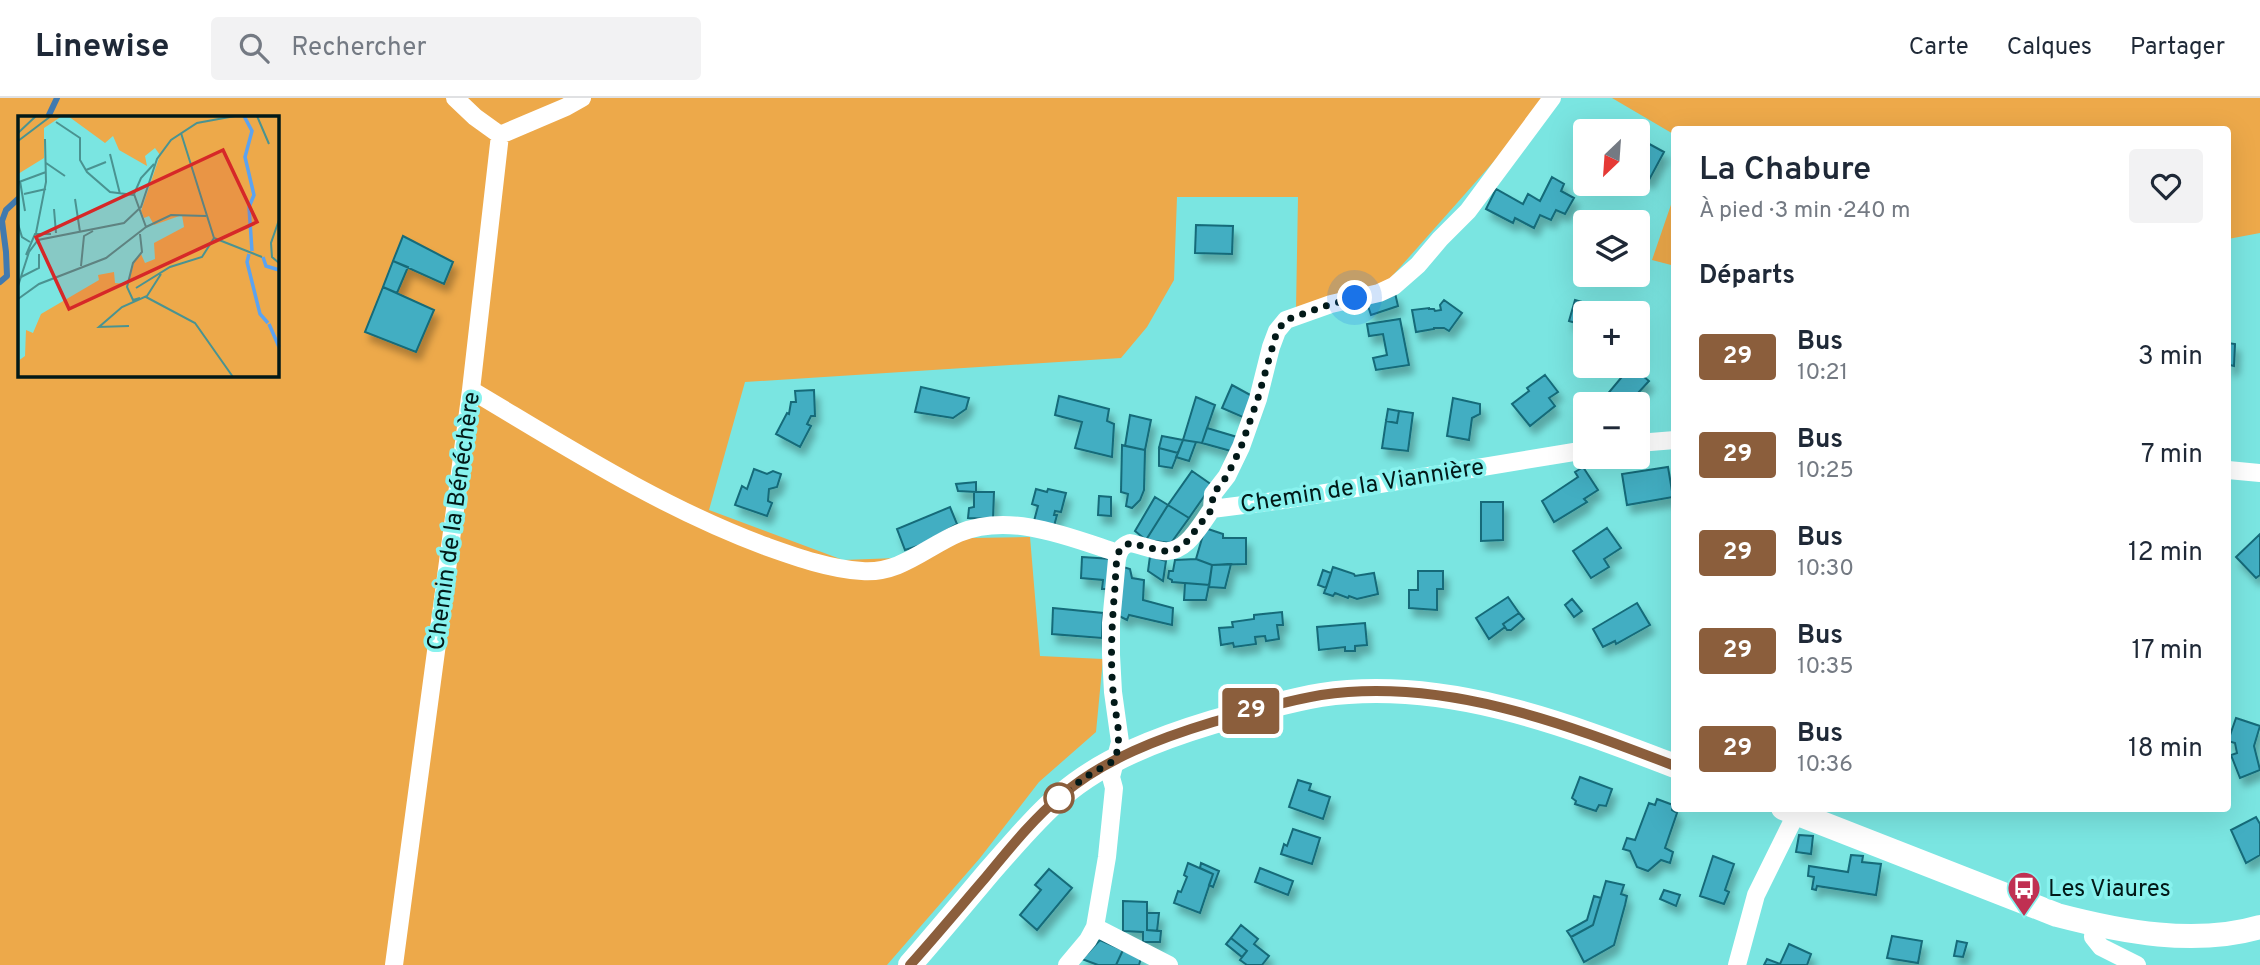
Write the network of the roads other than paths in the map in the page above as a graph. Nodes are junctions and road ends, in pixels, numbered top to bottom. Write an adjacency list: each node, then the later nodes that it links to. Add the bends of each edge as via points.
1 (455, 98): 4 (street)
2 (582, 98): 4 (street)
3 (1552, 98): 11 (street, via 1468,211 1394,286 1286,320 1271,347 1241,447 1213,494)
4 (500, 135): 5 (street, Chemin de la Bénéchère)
5 (471, 390): 12 (street, via 649,494 718,528 822,564 885,570 968,530 1016,525); 20 (street, Chemin de la Bénéchère)
6 (1671, 440): 7 (street)
7 (1650, 442)
8 (1573, 452): 11 (street, Chemin de la Viannière)
9 (2231, 470): 10 (street)
10 (2260, 473)
11 (1212, 509): 12 (street, Chemin de la Viannière, via 1184,545 1173,551 1130,543)
12 (1118, 553): 13 (street, via 1111,633 1120,742)
13 (1115, 760): 14 (main road, via 1245,713 1320,695 1373,691 1490,704); 18 (street, via 1107,857); 21 (main road, via 1084,778 1026,829)
14 (1671, 760)
15 (1789, 812): 24 (street, via 1756,895)
16 (1792, 812): 17 (main road, via 2057,915)
17 (2094, 925): 19 (main road, via 2180,935 2218,935); 25 (street, via 2092,937 2101,947)
18 (1095, 927): 22 (street); 23 (street)
19 (2260, 927)
20 (394, 965)
21 (910, 965)
22 (1067, 965)
23 (1168, 965)
24 (1737, 965)
25 (2137, 965)

